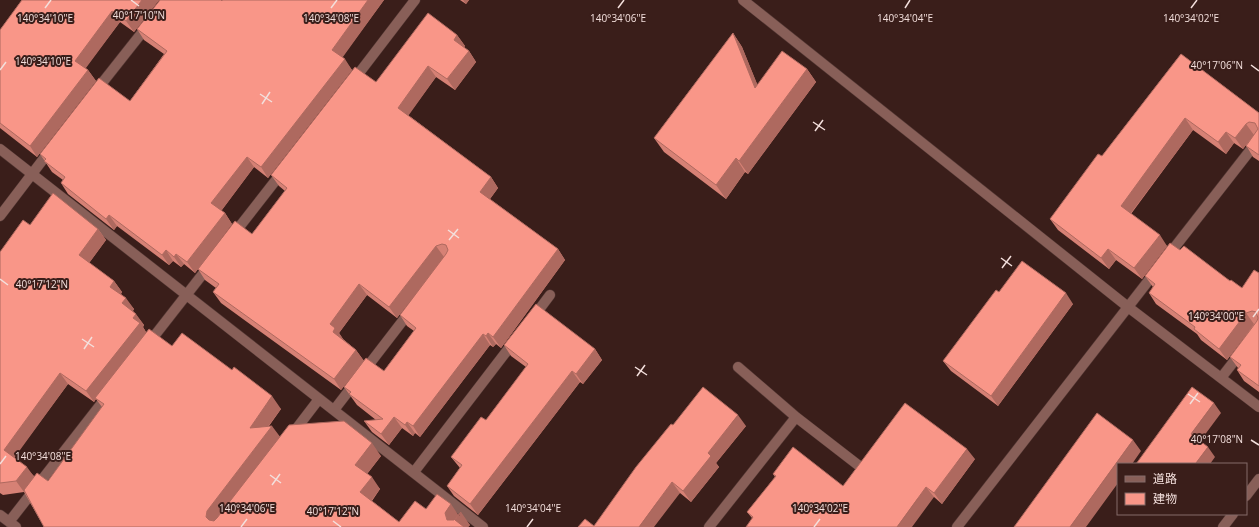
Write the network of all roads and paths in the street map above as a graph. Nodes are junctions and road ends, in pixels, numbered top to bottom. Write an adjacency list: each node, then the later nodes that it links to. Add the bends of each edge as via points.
1 (415, 0): 4 (street)
2 (743, 0): 17 (street)
3 (153, 19): 5 (street)
4 (347, 88)
5 (90, 100)
6 (1259, 139): 17 (street)
7 (56, 143): 10 (street)
8 (0, 149): 10 (street)
9 (288, 163): 12 (street)
10 (32, 174): 11 (street); 14 (street)
11 (0, 216)
12 (225, 245)
13 (215, 258): 14 (street)
14 (186, 295): 19 (street); 23 (street)
15 (550, 295): 29 (street)
16 (416, 304): 25 (street)
17 (1128, 307): 21 (street); 37 (street)
18 (1249, 340): 21 (street)
19 (142, 352)
20 (738, 367): 26 (street)
21 (1221, 378): 24 (street)
22 (112, 390): 34 (street)
23 (319, 399): 25 (street); 27 (street)
24 (1259, 407)
25 (334, 410): 29 (street)
26 (796, 417): 28 (street); 36 (street)
27 (287, 442)
28 (858, 465)
29 (414, 472): 35 (street, via 466,519)
30 (1259, 479): 31 (street)
31 (1247, 495)
32 (0, 515): 34 (street)
33 (1232, 515): 38 (street)
34 (12, 525)
35 (483, 527)
36 (709, 527)
37 (957, 527)
38 (1223, 527)

